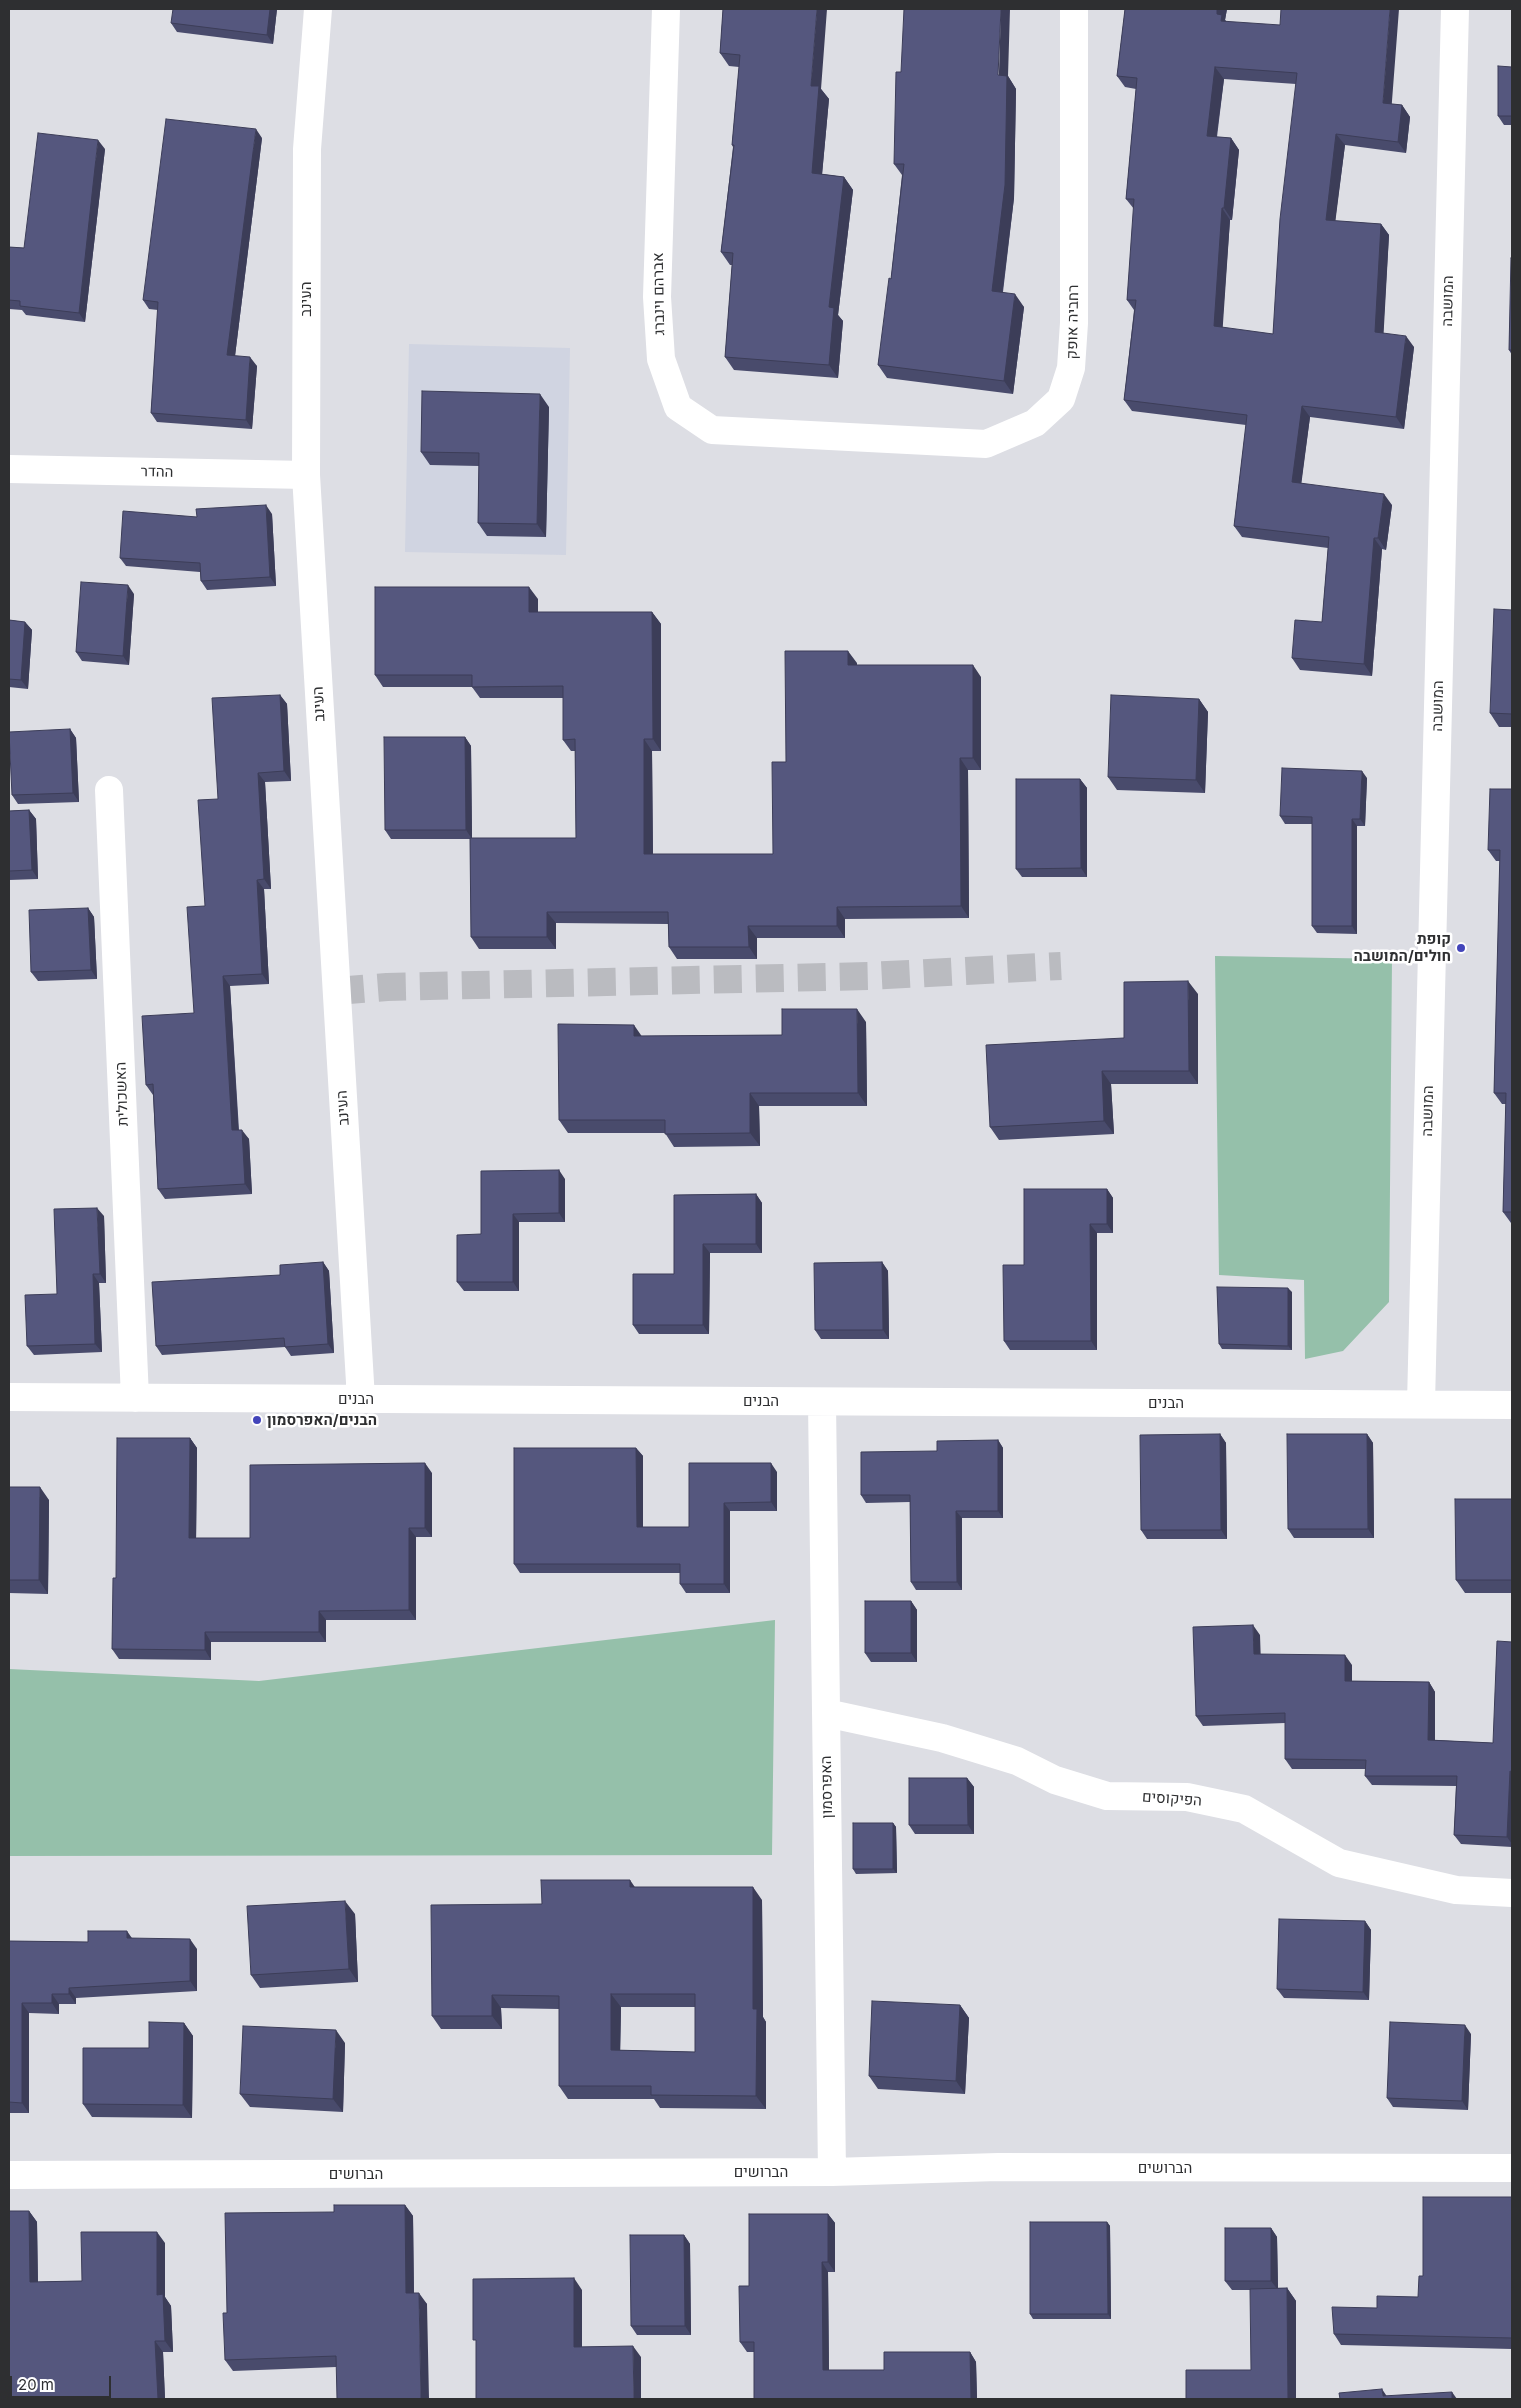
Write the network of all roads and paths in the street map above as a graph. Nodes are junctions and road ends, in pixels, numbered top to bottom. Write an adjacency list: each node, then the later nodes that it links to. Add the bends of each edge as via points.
1 (318, 9): 7 (street, העינב, via 307,148)
2 (666, 9): 5 (street, אברהם וינברג, via 657,297 661,359 678,407 712,430)
3 (1074, 9): 5 (street, רחביה אופק, via 1074,323 1071,368 1061,399 1035,422 986,444)
4 (1455, 9): 13 (street, המושבה)
5 (841, 436)
6 (9, 469): 7 (street, ההדר)
7 (306, 475): 11 (street, העינב)
8 (109, 790): 10 (street, האשכולית)
9 (9, 1397): 10 (street, הבנים)
10 (135, 1398): 11 (street, הבנים)
11 (361, 1399): 12 (street, הבנים)
12 (822, 1402): 13 (street, הבנים); 15 (street, האפרסמון)
13 (1421, 1403): 14 (street, הבנים)
14 (1512, 1405)
15 (826, 1713): 16 (street, הפיקוסים, via 942,1738 1017,1761 1055,1780 1107,1796 1187,1797 1244,1809 1339,1863 1456,1890); 18 (street, האפרסמון)
16 (1512, 1893)
17 (1512, 2168): 18 (street, הברושים, via 998,2167)
18 (832, 2172): 19 (street, הברושים)
19 (9, 2175)

